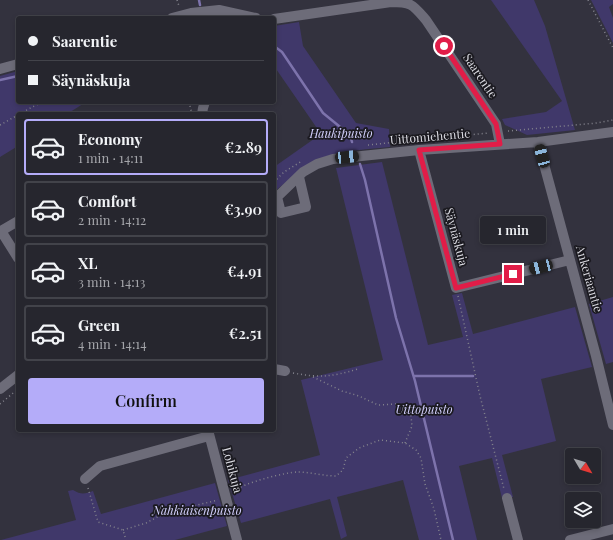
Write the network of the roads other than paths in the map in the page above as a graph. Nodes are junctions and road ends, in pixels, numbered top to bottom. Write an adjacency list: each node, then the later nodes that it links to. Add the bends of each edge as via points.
1 (180, 16): 2 (street, via 219,10)
2 (247, 16)
3 (276, 19): 8 (street, Saarentie, via 391,2 405,2 415,7 496,124)
4 (16, 65): 5 (street)
5 (0, 69)
6 (613, 132): 7 (street, Uittomiehentie)
7 (538, 142): 8 (street, Uittomiehentie); 15 (street, Ankeriaantie)
8 (500, 144): 9 (street, Uittomiehentie)
9 (419, 150): 10 (street, Uittomiehentie, via 333,159 317,164); 15 (street, Säynäskuja, via 456,288)
10 (299, 177): 11 (street, Uittomiehentie); 12 (street, via 306,207 282,213)
11 (276, 198)
12 (276, 201)
13 (16, 222): 14 (street, via 1,231)
14 (16, 255)
15 (570, 260): 20 (street, Ankeriaantie)
16 (276, 369): 17 (street)
17 (285, 371)
18 (16, 377): 19 (street)
19 (0, 389)
20 (613, 425)
21 (209, 433): 22 (street, via 100,466); 25 (street, Lohikuja)
22 (85, 479)
23 (507, 498): 26 (street)
24 (613, 530): 27 (street)
25 (237, 540)
26 (518, 540)
27 (570, 540)

